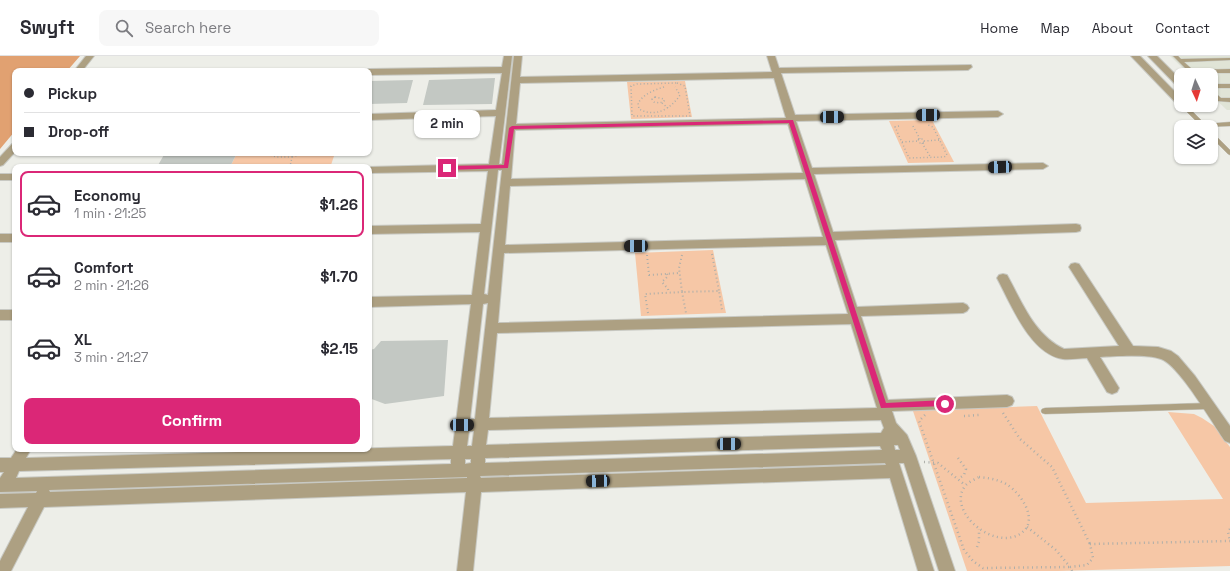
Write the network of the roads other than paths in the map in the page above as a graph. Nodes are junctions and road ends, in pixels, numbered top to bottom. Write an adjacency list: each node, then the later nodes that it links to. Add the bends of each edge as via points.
1 (90, 56): 12 (street)
2 (508, 56): 14 (street)
3 (518, 56): 20 (street)
4 (771, 56): 18 (street)
5 (1135, 56): 23 (street)
6 (1152, 56): 19 (street)
7 (1175, 56): 10 (lane)
8 (1217, 58): 9 (lane); 10 (lane); 15 (lane)
9 (1230, 59)
10 (1180, 61): 13 (lane)
11 (968, 67): 18 (street)
12 (80, 68)
13 (1187, 68)
14 (506, 70): 17 (street); 27 (street)
15 (1230, 70): 16 (lane)
16 (1218, 71)
17 (372, 72)
18 (776, 73): 20 (street, via 680,80); 30 (street)
19 (1174, 78)
20 (516, 80): 34 (street)
21 (1218, 86): 22 (lane)
22 (1230, 86)
23 (1174, 96)
24 (1218, 98): 25 (lane)
25 (1230, 100)
26 (1190, 112): 31 (lane)
27 (500, 113): 29 (street); 41 (street)
28 (998, 114): 30 (street)
29 (372, 117)
30 (791, 119): 34 (street); 43 (street)
31 (1198, 120)
32 (1230, 124): 33 (lane)
33 (1218, 125)
34 (512, 128): 39 (street)
35 (1218, 141): 37 (lane)
36 (12, 149): 38 (street)
37 (1230, 153)
38 (0, 163)
39 (506, 166): 41 (street); 46 (street)
40 (1043, 166): 43 (street)
41 (494, 167): 42 (street); 47 (street)
42 (372, 170)
43 (809, 174): 46 (street); 52 (street)
44 (0, 177): 45 (street)
45 (12, 177)
46 (504, 183): 53 (street)
47 (486, 228): 49 (street); 57 (street)
48 (1076, 228): 52 (street)
49 (372, 230)
50 (0, 238): 51 (street)
51 (12, 238)
52 (829, 239): 53 (street); 62 (street)
53 (500, 249): 56 (street)
54 (1075, 267): 64 (street)
55 (1002, 278): 65 (street, via 1036,336 1045,345 1063,354)
56 (493, 299): 57 (street); 63 (street)
57 (478, 300): 58 (street); 72 (street)
58 (372, 302)
59 (963, 308): 62 (street)
60 (0, 315): 61 (street)
61 (12, 315)
62 (855, 316): 63 (street, via 689,316); 70 (street)
63 (491, 328): 71 (street)
64 (1130, 352): 65 (street); 68 (street, via 1158,352 1167,355 1182,369)
65 (1091, 353): 66 (street)
66 (1112, 388)
67 (1004, 406): 70 (street)
68 (1208, 406): 69 (lane); 73 (street)
69 (1045, 411)
70 (886, 421): 71 (street); 75 (street); 78 (street, via 902,439); 79 (street)
71 (481, 424): 72 (street); 75 (street)
72 (462, 425): 74 (street)
73 (1230, 437)
74 (459, 451): 75 (street); 77 (street); 82 (street)
75 (479, 451): 83 (street)
76 (22, 452): 81 (street)
77 (263, 454): 81 (street); 84 (street)
78 (910, 459): 79 (street); 93 (street)
79 (893, 464): 83 (street); 87 (street); 92 (street)
80 (0, 465): 81 (street)
81 (14, 465): 86 (street)
82 (457, 470): 83 (street); 84 (street)
83 (476, 470): 87 (street)
84 (256, 477): 85 (street)
85 (48, 484): 86 (street); 88 (street)
86 (2, 485)
87 (474, 485): 88 (street); 91 (street)
88 (40, 499): 89 (street); 90 (street)
89 (0, 501)
90 (3, 571)
91 (465, 571)
92 (926, 571)
93 (947, 571)

